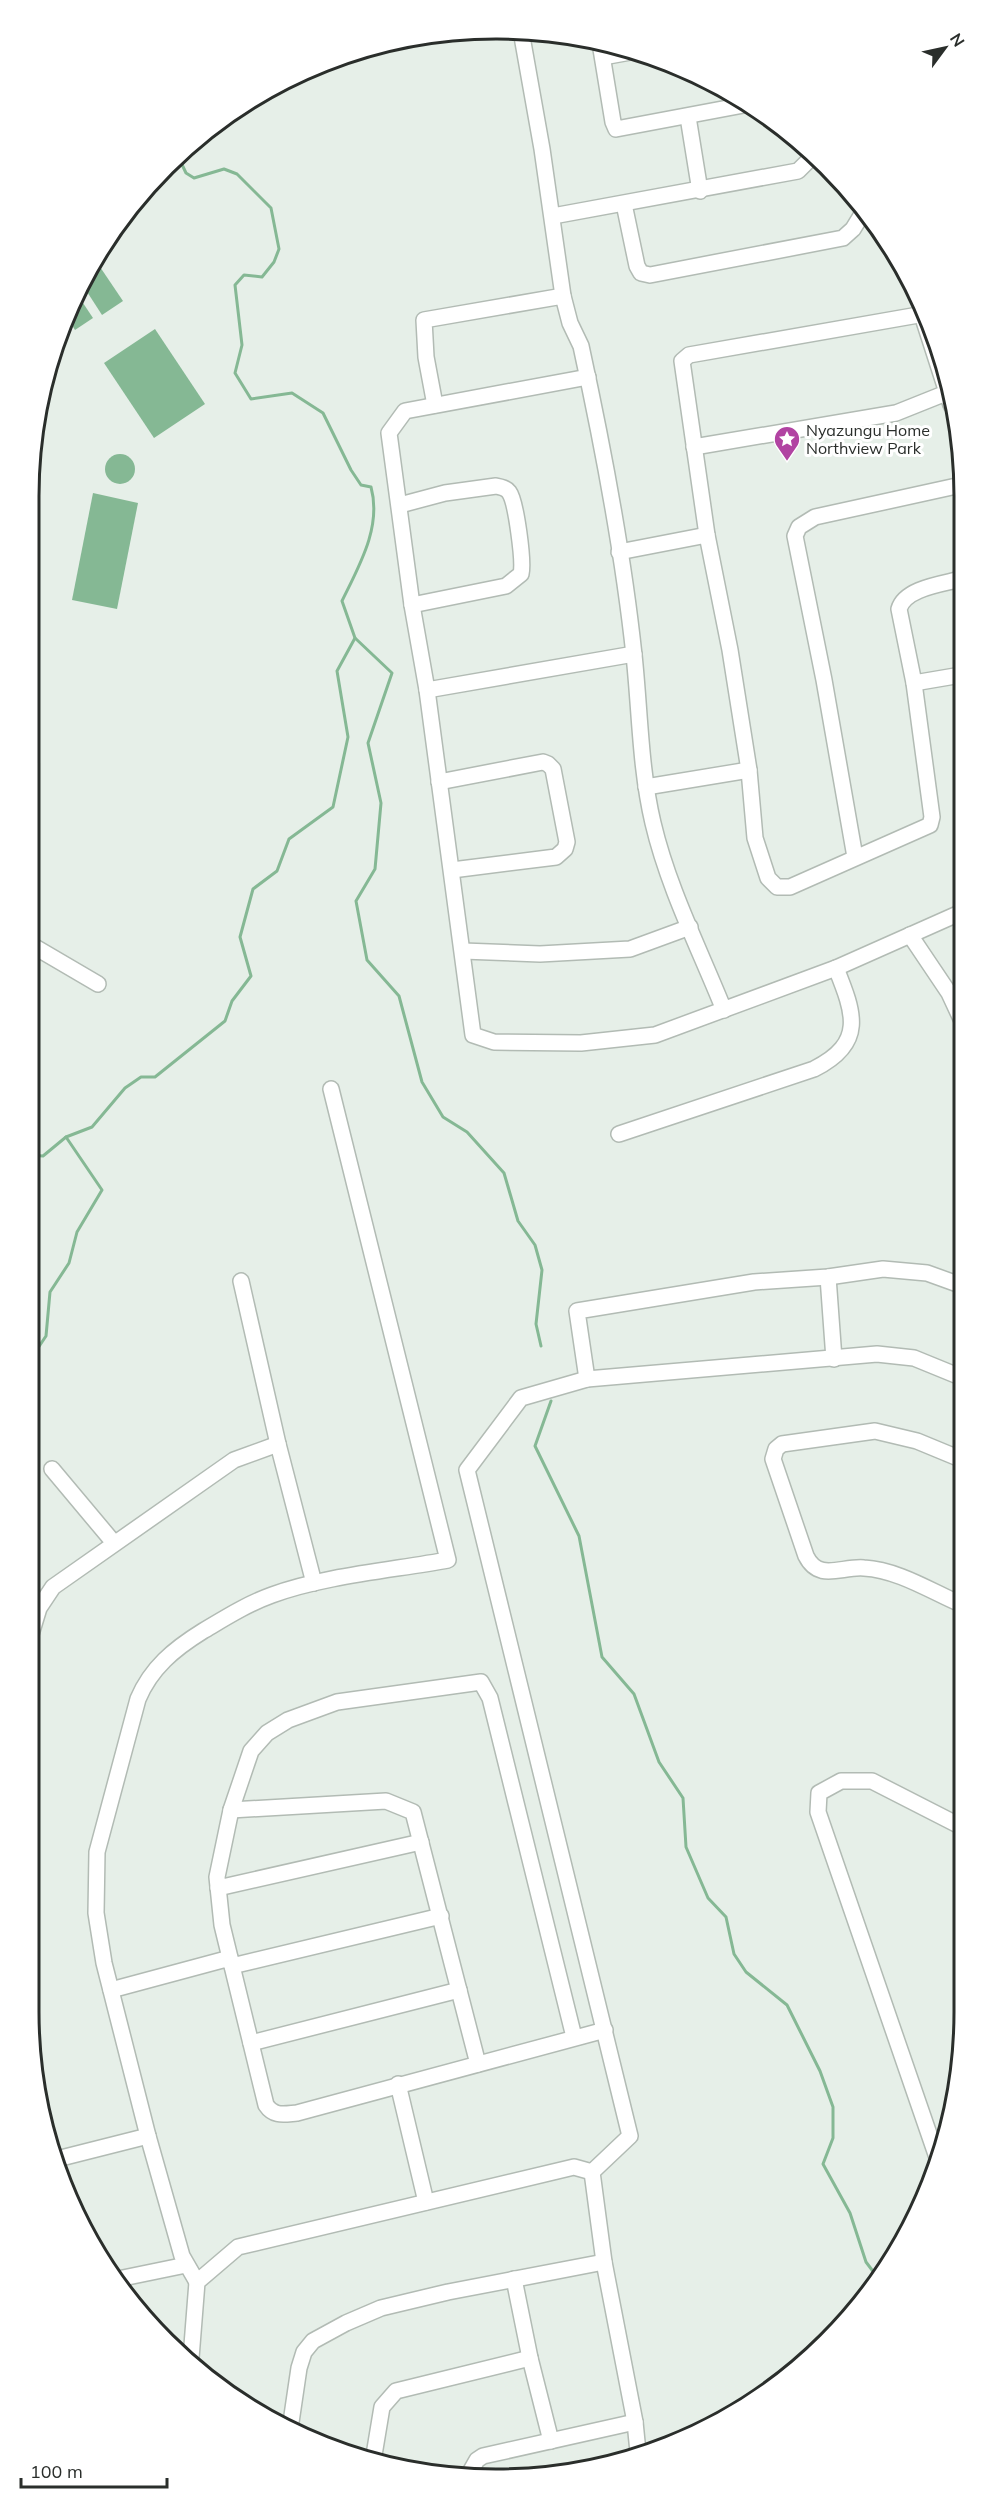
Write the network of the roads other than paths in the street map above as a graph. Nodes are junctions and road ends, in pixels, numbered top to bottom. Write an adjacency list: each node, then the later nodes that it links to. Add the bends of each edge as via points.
1 (523, 40): 8 (street)
2 (602, 52): 4 (street, via 616,129)
3 (733, 105): 4 (street)
4 (688, 117): 6 (street)
5 (807, 161): 6 (street, via 798,171)
6 (700, 190): 7 (street)
7 (624, 204): 8 (street); 9 (street, via 637,266 641,273 650,276 843,237)
8 (553, 216): 10 (street)
9 (860, 219)
10 (563, 296): 12 (street); 14 (street, via 424,320)
11 (916, 315): 15 (street, via 684,357 681,367)
12 (588, 377): 14 (street); 19 (street)
13 (943, 400): 15 (street, via 897,413)
14 (435, 405): 17 (street, via 405,411 389,433)
15 (694, 447): 18 (street)
16 (954, 487): 29 (street, via 815,516 799,526 795,536)
17 (400, 505): 21 (street); 21 (street, via 445,493 503,488 511,496 521,547 520,574 506,586)
18 (707, 535): 19 (street); 26 (street)
19 (619, 552): 22 (street)
20 (954, 581): 24 (street, via 910,595 901,602 899,609)
21 (412, 605): 25 (street)
22 (634, 654): 25 (street); 28 (street)
23 (954, 676): 24 (street)
24 (914, 683): 29 (street, via 932,822)
25 (427, 690): 27 (street)
26 (749, 770): 28 (street); 29 (street, via 755,838 768,878 774,884 790,887)
27 (439, 782): 30 (street); 30 (street, via 548,764 553,770 567,842 556,856)
28 (646, 787): 32 (street, via 661,855)
29 (855, 857)
30 (452, 870): 35 (street)
31 (954, 916): 33 (street)
32 (690, 927): 35 (street, via 630,949 540,954); 39 (street)
33 (910, 935): 36 (street); 38 (street)
34 (39, 949): 37 (street)
35 (463, 951): 39 (street, via 473,1035 494,1042 636,1038)
36 (836, 968): 39 (street); 41 (street, via 852,1013 850,1036 838,1055 814,1069)
37 (98, 984)
38 (954, 1004)
39 (724, 1010)
40 (331, 1089): 52 (street, via 448,1560)
41 (619, 1134)
42 (828, 1277): 44 (street, via 904,1269); 45 (street); 47 (street, via 754,1282 577,1311)
43 (241, 1281): 48 (street)
44 (954, 1283)
45 (834, 1359): 46 (street, via 877,1354 914,1358); 47 (street)
46 (954, 1374)
47 (587, 1379): 63 (street, via 521,1398 467,1470)
48 (278, 1444): 51 (street, via 234,1460); 52 (street)
49 (954, 1456): 53 (street, via 917,1440 875,1431 782,1444 776,1449 773,1462 813,1568 820,1572 864,1568 885,1572)
50 (52, 1469): 51 (street)
51 (114, 1543): 54 (street, via 53,1587)
52 (314, 1583): 61 (street, via 272,1594 238,1610 183,1644 146,1680 97,1852 96,1913)
53 (954, 1601)
54 (39, 1608)
55 (231, 1810): 57 (street, via 386,1801 413,1812); 58 (street, via 217,1868); 64 (street, via 251,1751 267,1733 288,1720 338,1702 481,1682 490,1698)
56 (954, 1823): 69 (street, via 872,1781 841,1781 819,1792 818,1812)
57 (421, 1842): 58 (street); 59 (street)
58 (218, 1888): 60 (street)
59 (441, 1916): 60 (street); 62 (street)
60 (231, 1962): 61 (street); 65 (street)
61 (111, 1990): 68 (street)
62 (459, 1990): 65 (street); 66 (street)
63 (606, 2030): 64 (street); 71 (street, via 630,2136)
64 (574, 2037): 66 (street)
65 (251, 2043): 67 (street, via 266,2105 276,2114 297,2113)
66 (478, 2064): 67 (street)
67 (398, 2084): 72 (street)
68 (148, 2136): 70 (street); 74 (street)
69 (933, 2147)
70 (63, 2158)
71 (592, 2172): 72 (street, via 574,2167); 73 (street)
72 (426, 2202): 77 (street, via 238,2247)
73 (604, 2262): 76 (street); 81 (street)
74 (186, 2265): 75 (street); 77 (street)
75 (125, 2278)
76 (514, 2279): 79 (street); 80 (street, via 381,2308 313,2341 299,2368)
77 (196, 2282): 78 (street)
78 (191, 2352)
79 (530, 2358): 82 (street); 84 (street, via 396,2391 382,2407)
80 (291, 2421)
81 (635, 2422): 82 (street); 83 (street)
82 (551, 2441): 85 (street, via 483,2456)
83 (637, 2447)
84 (374, 2452)
85 (472, 2468)

